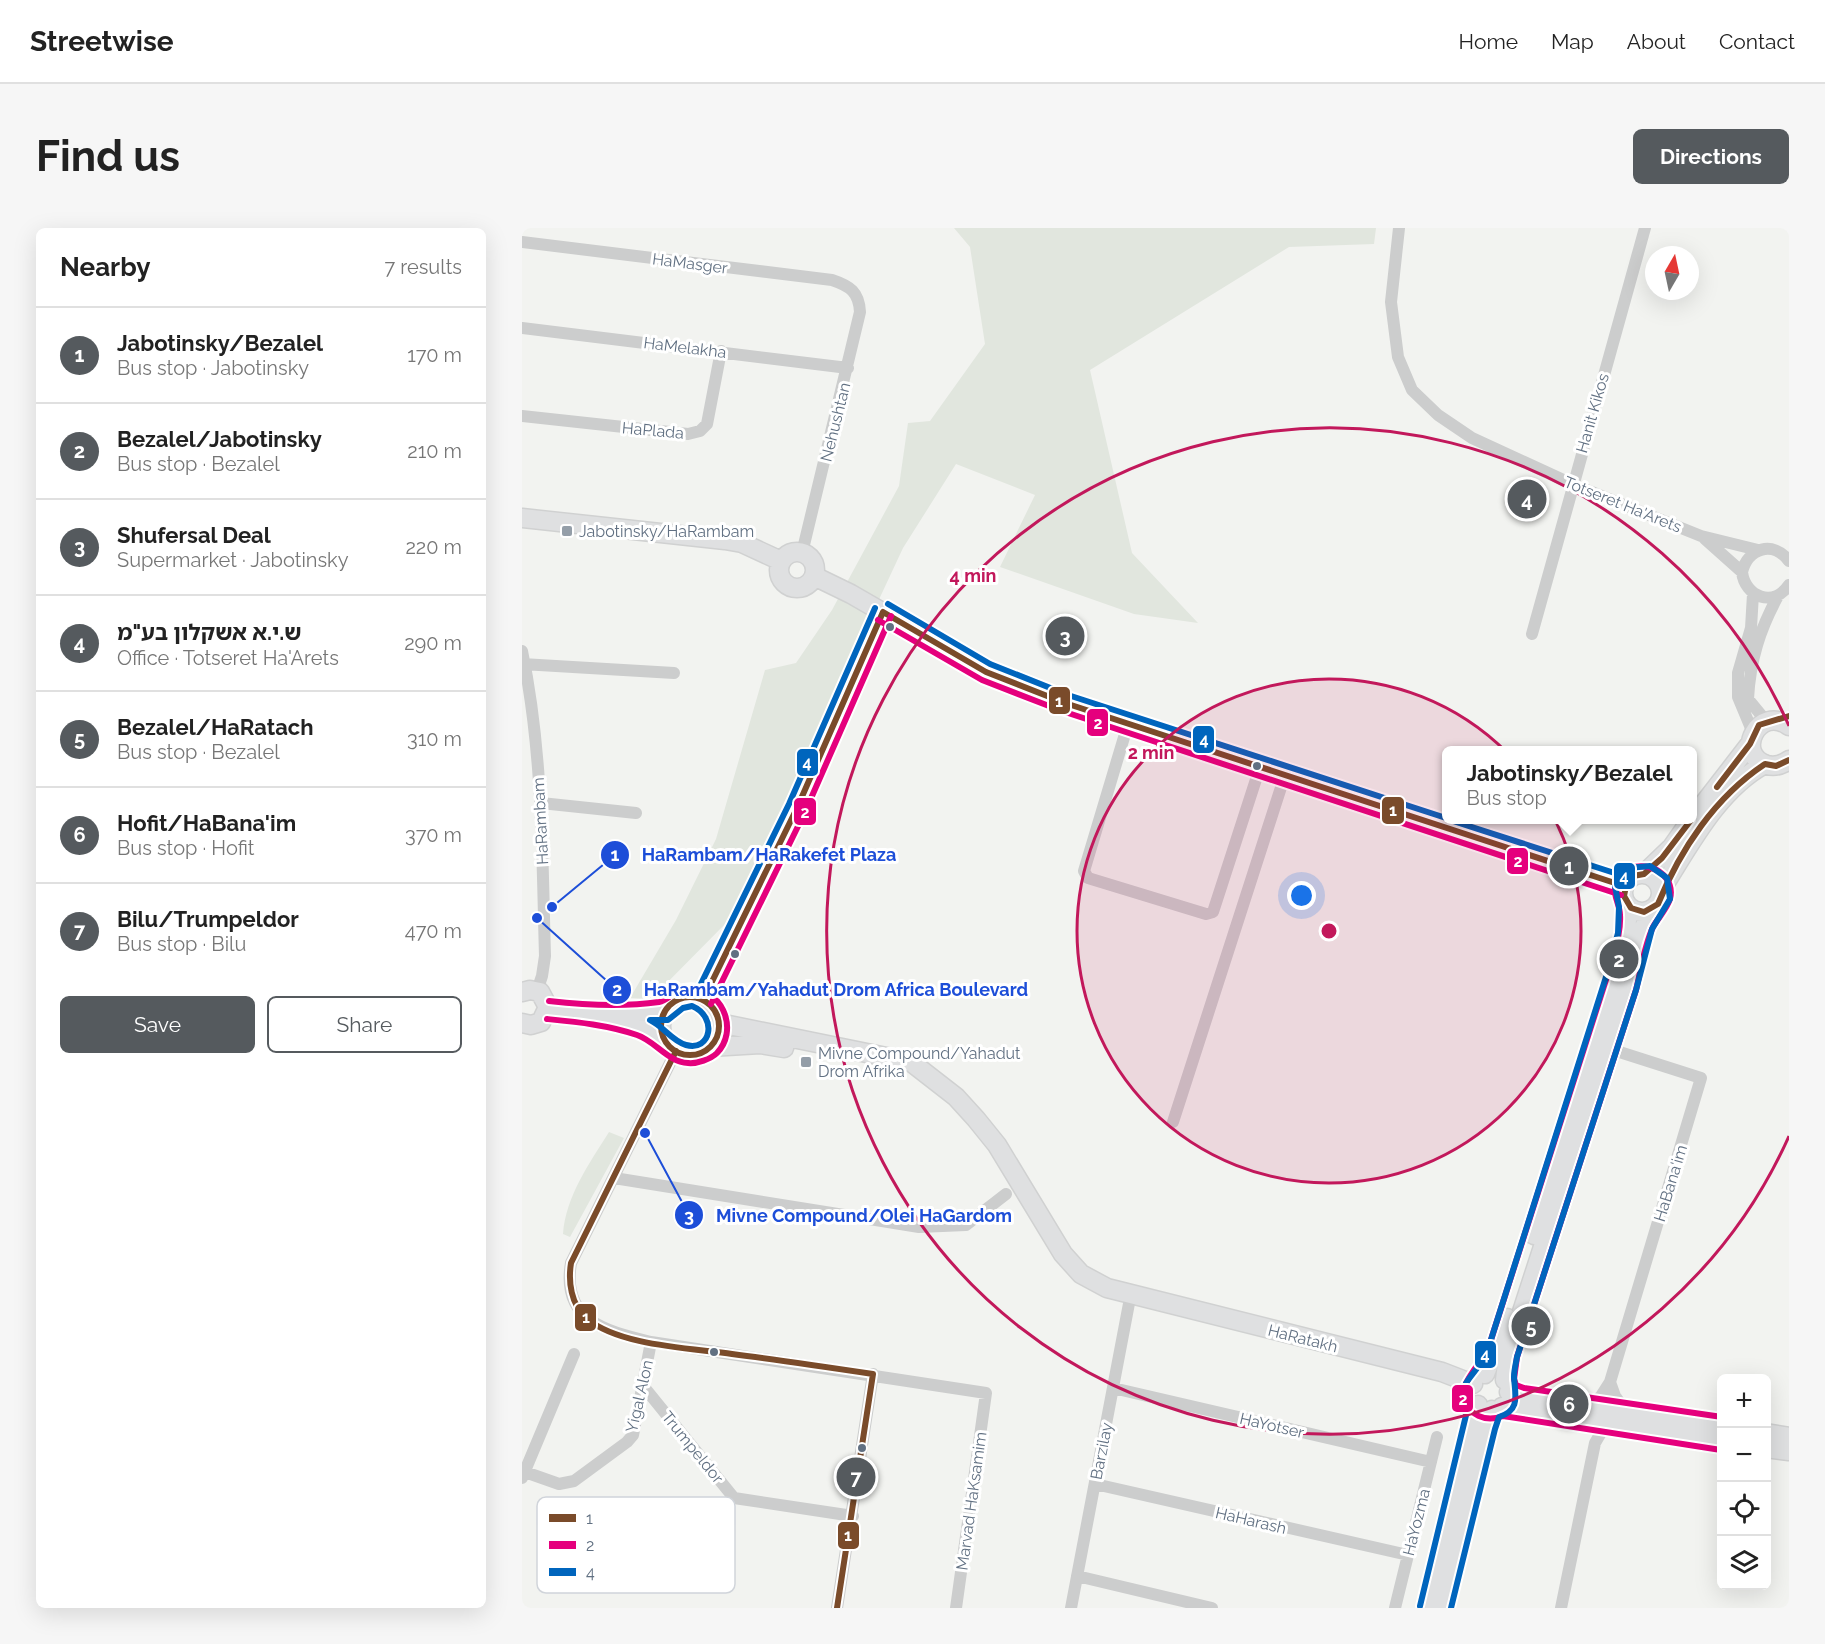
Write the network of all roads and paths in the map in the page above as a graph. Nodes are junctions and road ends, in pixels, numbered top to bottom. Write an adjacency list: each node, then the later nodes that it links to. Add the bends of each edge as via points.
1 (1399, 228): 9 (street, Totseret Ha'Arets, via 1391,302 1398,357 1412,390 1438,415 1472,438)
2 (1645, 228): 9 (street, Hanit Kikos)
3 (522, 242): 4 (street, HaMasger, via 832,280)
4 (855, 292): 7 (street, Nehushtan, via 860,312)
5 (522, 328): 6 (street, HaMelakha)
6 (721, 351): 7 (street, HaMelakha); 8 (street, HaPlada, via 707,424 700,431 688,434)
7 (848, 368): 13 (street, Nehushtan)
8 (522, 416)
9 (1572, 484): 11 (street, Totseret Ha'Arets); 22 (street, Hanit Kikos)
10 (522, 518): 14 (street, via 725,540 742,543)
11 (1701, 536): 12 (street, Totseret Ha'Arets); 16 (street, Totseret Ha'Arets)
12 (1758, 550): 15 (street, Totseret Ha'Arets, via 1778,550); 16 (street, via 1749,556)
13 (802, 553): 14 (street, via 788,554); 17 (street, via 813,562)
14 (781, 561): 17 (street, via 780,579 789,587 807,586)
15 (1789, 561)
16 (1742, 572): 19 (street)
17 (814, 576): 21 (street)
18 (1789, 585): 20 (street)
19 (1753, 594): 20 (street); 27 (street, via 1751,628 1738,673 1738,697)
20 (1778, 596): 27 (street, via 1761,628 1749,676 1748,699)
21 (883, 612): 26 (street, via 986,672); 42 (street, via 745,919)
22 (1532, 634)
23 (522, 651): 24 (street, HaRambam)
24 (523, 664): 25 (street); 32 (street, HaRambam)
25 (674, 673)
26 (1128, 724): 30 (street); 30 (street, via 1084,872 1088,878 1206,914 1213,912)
27 (1771, 727): 29 (street, via 1756,758); 34 (street)
28 (1788, 762): 29 (street)
29 (1765, 764): 38 (street, via 1726,796)
30 (1260, 767): 31 (street)
31 (1285, 775): 37 (street); 52 (street)
32 (541, 803): 33 (street); 41 (street, HaRambam, via 545,956 542,976)
33 (636, 813)
34 (1697, 813)
35 (1688, 824): 36 (street)
36 (1644, 874): 37 (street, via 1633,876); 38 (street, via 1654,878)
37 (1624, 886): 39 (street)
38 (1661, 890): 40 (street, via 1660,901)
39 (1628, 906): 40 (street, via 1641,912); 59 (street, via 1625,948 1615,980 1500,1339)
40 (1652, 910): 50 (street, via 1639,938)
41 (529, 992): 43 (street, via 545,997)
42 (703, 1000): 44 (street, via 686,997); 47 (street, via 716,1012)
43 (548, 1010): 45 (street); 46 (street, via 538,1023)
44 (665, 1011): 45 (street); 48 (street, via 662,1021)
45 (574, 1013): 48 (street, via 634,1025 652,1031)
46 (522, 1023)
47 (719, 1023): 49 (street); 51 (street, HaRatakh, via 898,1058)
48 (670, 1045): 49 (street, via 692,1054); 53 (street)
49 (710, 1047): 51 (street, via 760,1044 892,1066)
50 (1607, 1048): 60 (street, HaBana'im, via 1701,1078); 63 (street)
51 (935, 1079): 55 (street, HaRatakh, via 970,1112 996,1145 1071,1265 1093,1282)
52 (1173, 1122)
53 (614, 1178): 54 (street, via 919,1227 966,1225); 56 (street, via 571,1263 568,1279 574,1300 585,1317 609,1332)
54 (1006, 1194)
55 (1131, 1293): 59 (street, HaRatakh, via 1194,1312); 62 (street, Barzilay)
56 (651, 1342): 58 (street); 61 (street, Yigal Alon)
57 (574, 1354): 76 (street)
58 (873, 1374): 80 (street); 84 (street, Marvad HaKsamim, via 986,1393)
59 (1479, 1379): 63 (street, via 1472,1396); 63 (street, HaRatakh, via 1497,1374)
60 (1610, 1382): 64 (street); 65 (street, HaBana'im)
61 (644, 1387): 76 (street, Yigal Alon, via 633,1435 574,1481 559,1484); 78 (street, Trumpeldor)
62 (1113, 1388): 75 (street, HaYotser); 77 (street, Barzilay)
63 (1497, 1399): 65 (street, HaRatakh, via 1522,1397); 88 (street); 89 (street, via 1481,1444)
64 (1626, 1412): 65 (street); 67 (street)
65 (1587, 1413): 66 (street); 72 (street)
66 (1612, 1423): 71 (street); 72 (street)
67 (1717, 1425)
68 (1771, 1434): 70 (street)
69 (1437, 1437): 75 (street, HaYozma)
70 (1789, 1437)
71 (1717, 1440)
72 (1595, 1443): 90 (street)
73 (1771, 1449): 74 (street)
74 (1789, 1451)
75 (1431, 1462): 81 (street, HaYozma)
76 (524, 1475)
77 (1095, 1484): 81 (street, HaHarash); 82 (street, Barzilay)
78 (733, 1497)
79 (735, 1498): 80 (street, Trumpeldor)
80 (853, 1516): 83 (street)
81 (1408, 1555): 87 (street, HaYozma)
82 (1077, 1576): 85 (street, Barzilay); 86 (street)
83 (837, 1608)
84 (956, 1608)
85 (1071, 1608)
86 (1212, 1608)
87 (1395, 1608)
88 (1430, 1608)
89 (1442, 1608)
90 (1561, 1608)

